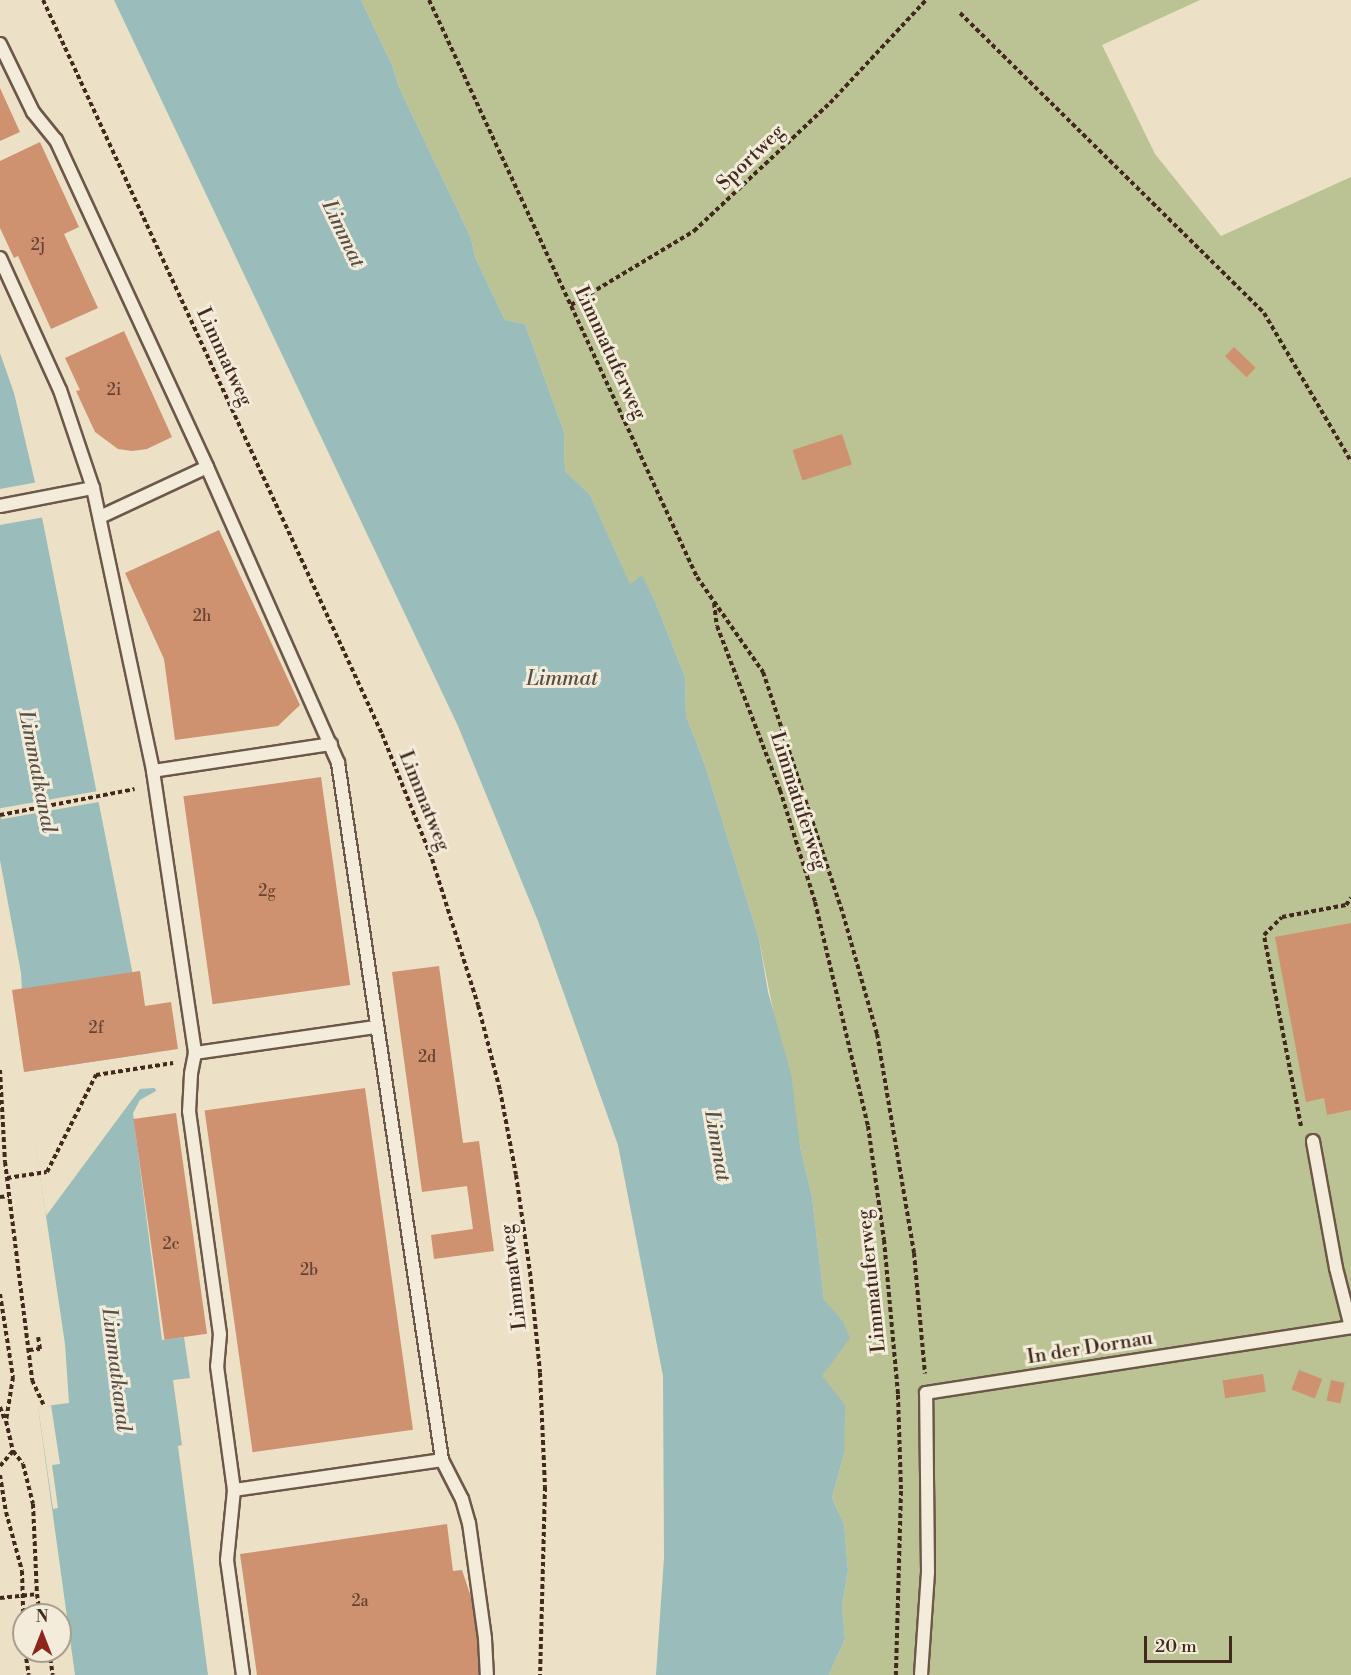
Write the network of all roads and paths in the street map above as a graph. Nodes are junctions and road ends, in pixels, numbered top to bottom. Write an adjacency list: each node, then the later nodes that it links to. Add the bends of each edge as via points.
1 (43, 0): 45 (path, Limmatweg, via 382,734 432,859 478,1005 512,1155 536,1333 545,1487)
2 (429, 0): 7 (path, Limmatuferweg)
3 (927, 0): 7 (path, Sportweg, via 830,103 694,231)
4 (960, 13): 8 (path, via 1264,313)
5 (0, 44): 9 (lane, via 33,112 56,140)
6 (0, 258): 10 (lane, via 60,390)
7 (571, 305): 13 (path, Limmatuferweg, via 697,577)
8 (1351, 461)
9 (207, 467): 12 (lane); 14 (lane)
10 (93, 488): 11 (lane); 12 (lane)
11 (0, 506)
12 (100, 517): 15 (lane)
13 (714, 602): 29 (path, via 763,672 843,914 876,1034 914,1253); 46 (path, Limmatuferweg, via 717,626 780,789 815,902 868,1126 884,1240 897,1395 901,1491)
14 (331, 744): 15 (lane); 19 (lane, via 340,775)
15 (153, 771): 20 (lane)
16 (111, 794): 17 (path)
17 (0, 815)
18 (1351, 898): 22 (path, via 1346,905 1282,917 1264,935 1299,1124)
19 (376, 1027): 20 (lane); 34 (lane)
20 (194, 1057): 23 (path, via 96,1075 47,1172); 37 (lane, via 189,1111 220,1334 216,1362)
21 (0, 1070): 23 (path)
22 (1313, 1141): 29 (lane, In der Dornau, via 1350,1327)
23 (7, 1178): 24 (path)
24 (9, 1196): 25 (path); 28 (path)
25 (0, 1197)
26 (0, 1294): 32 (path, via 13,1377)
27 (38, 1337): 28 (path, via 40,1349)
28 (28, 1350): 30 (path, via 33,1383)
29 (926, 1394): 47 (lane, via 928,1572)
30 (44, 1406)
31 (0, 1407): 32 (path)
32 (6, 1421): 33 (path)
33 (13, 1451): 35 (path); 38 (path, via 22,1464 33,1504)
34 (442, 1460): 37 (lane); 44 (lane, via 462,1499 469,1523)
35 (0, 1466)
36 (0, 1474): 39 (path)
37 (234, 1490): 43 (lane, via 227,1549)
38 (37, 1594): 39 (path); 42 (path)
39 (24, 1596): 40 (path); 41 (path)
40 (0, 1598)
41 (24, 1603)
42 (38, 1603)
43 (243, 1675)
44 (487, 1675)
45 (540, 1675)
46 (896, 1675)
47 (921, 1675)

